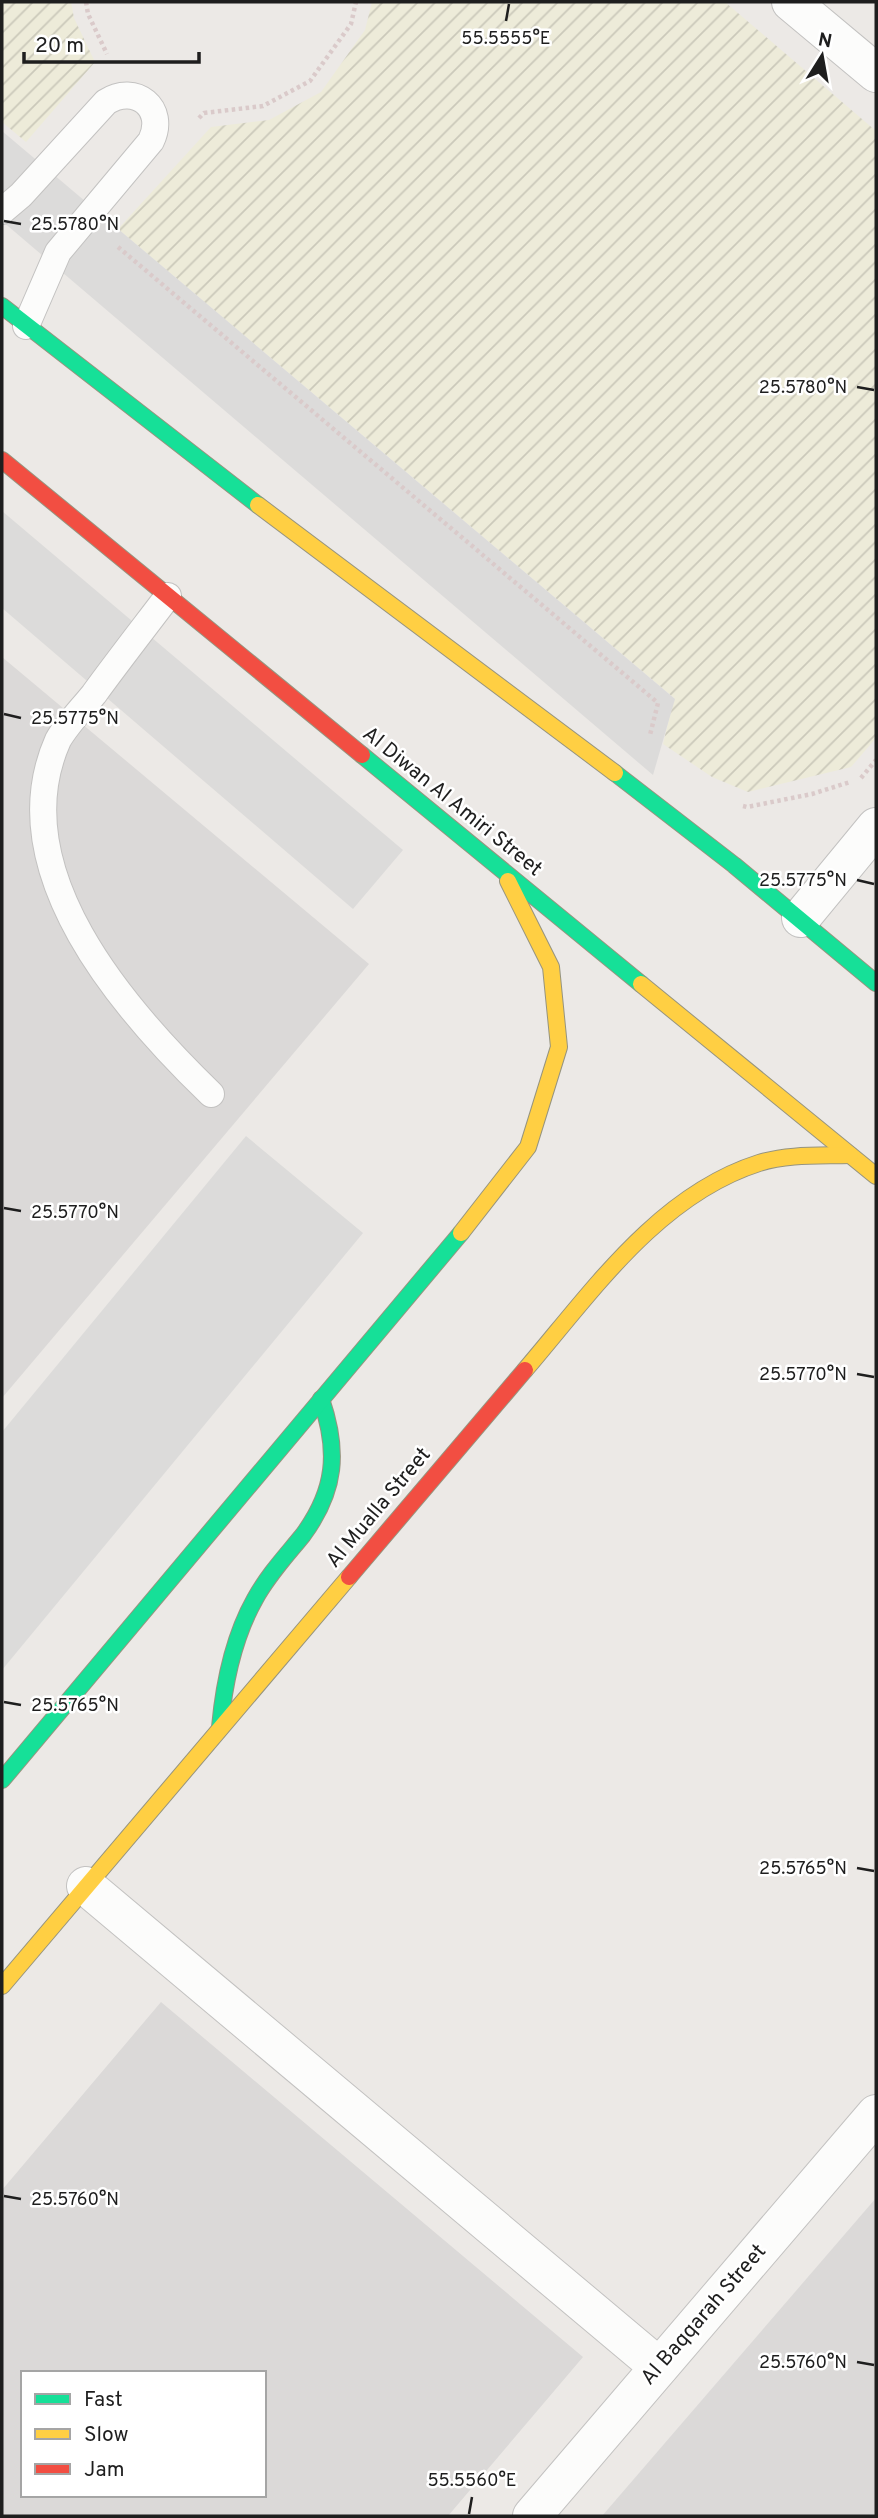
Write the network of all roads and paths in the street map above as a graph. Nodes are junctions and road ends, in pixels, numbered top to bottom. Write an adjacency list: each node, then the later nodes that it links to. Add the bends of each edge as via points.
1 (356, 2): 4 (path, via 351,23 310,81 263,106 204,113)
2 (791, 2): 3 (street)
3 (876, 74)
4 (195, 123)
5 (2, 211): 8 (lane, via 106,102 123,95 149,105 156,122 151,141 58,252)
6 (108, 239): 11 (path, via 658,703)
7 (2, 306): 8 (street)
8 (26, 326): 16 (street)
9 (2, 460): 10 (street, Al Diwan Al Amiri Street)
10 (168, 596): 15 (street, Al Diwan Al Amiri Street); 18 (lane, via 59,739 44,772 37,807 40,843 64,913 94,963 169,1054)
11 (649, 739)
12 (876, 760): 13 (path, via 860,779 812,794 747,807)
13 (736, 803)
14 (876, 827): 16 (street)
15 (503, 870): 19 (street, Al Diwan Al Amiri Street); 21 (street, via 551,967 559,1047 528,1147)
16 (801, 918): 17 (street)
17 (876, 983)
18 (211, 1094)
19 (850, 1155): 20 (street, Al Diwan Al Amiri Street); 22 (street, Al Mualla Street, via 760,1163 700,1191 633,1242)
20 (876, 1176)
21 (321, 1399): 22 (street, via 330,1423 333,1473 309,1527 263,1584 245,1618 231,1653); 23 (street)
22 (220, 1727): 24 (street, Al Mualla Street)
23 (2, 1780)
24 (86, 1886): 25 (street, Al Mualla Street); 27 (street)
25 (2, 1986)
26 (876, 2114): 27 (street, Al Baqqarah Street)
27 (660, 2367): 28 (street, Al Baqqarah Street)
28 (532, 2516)

